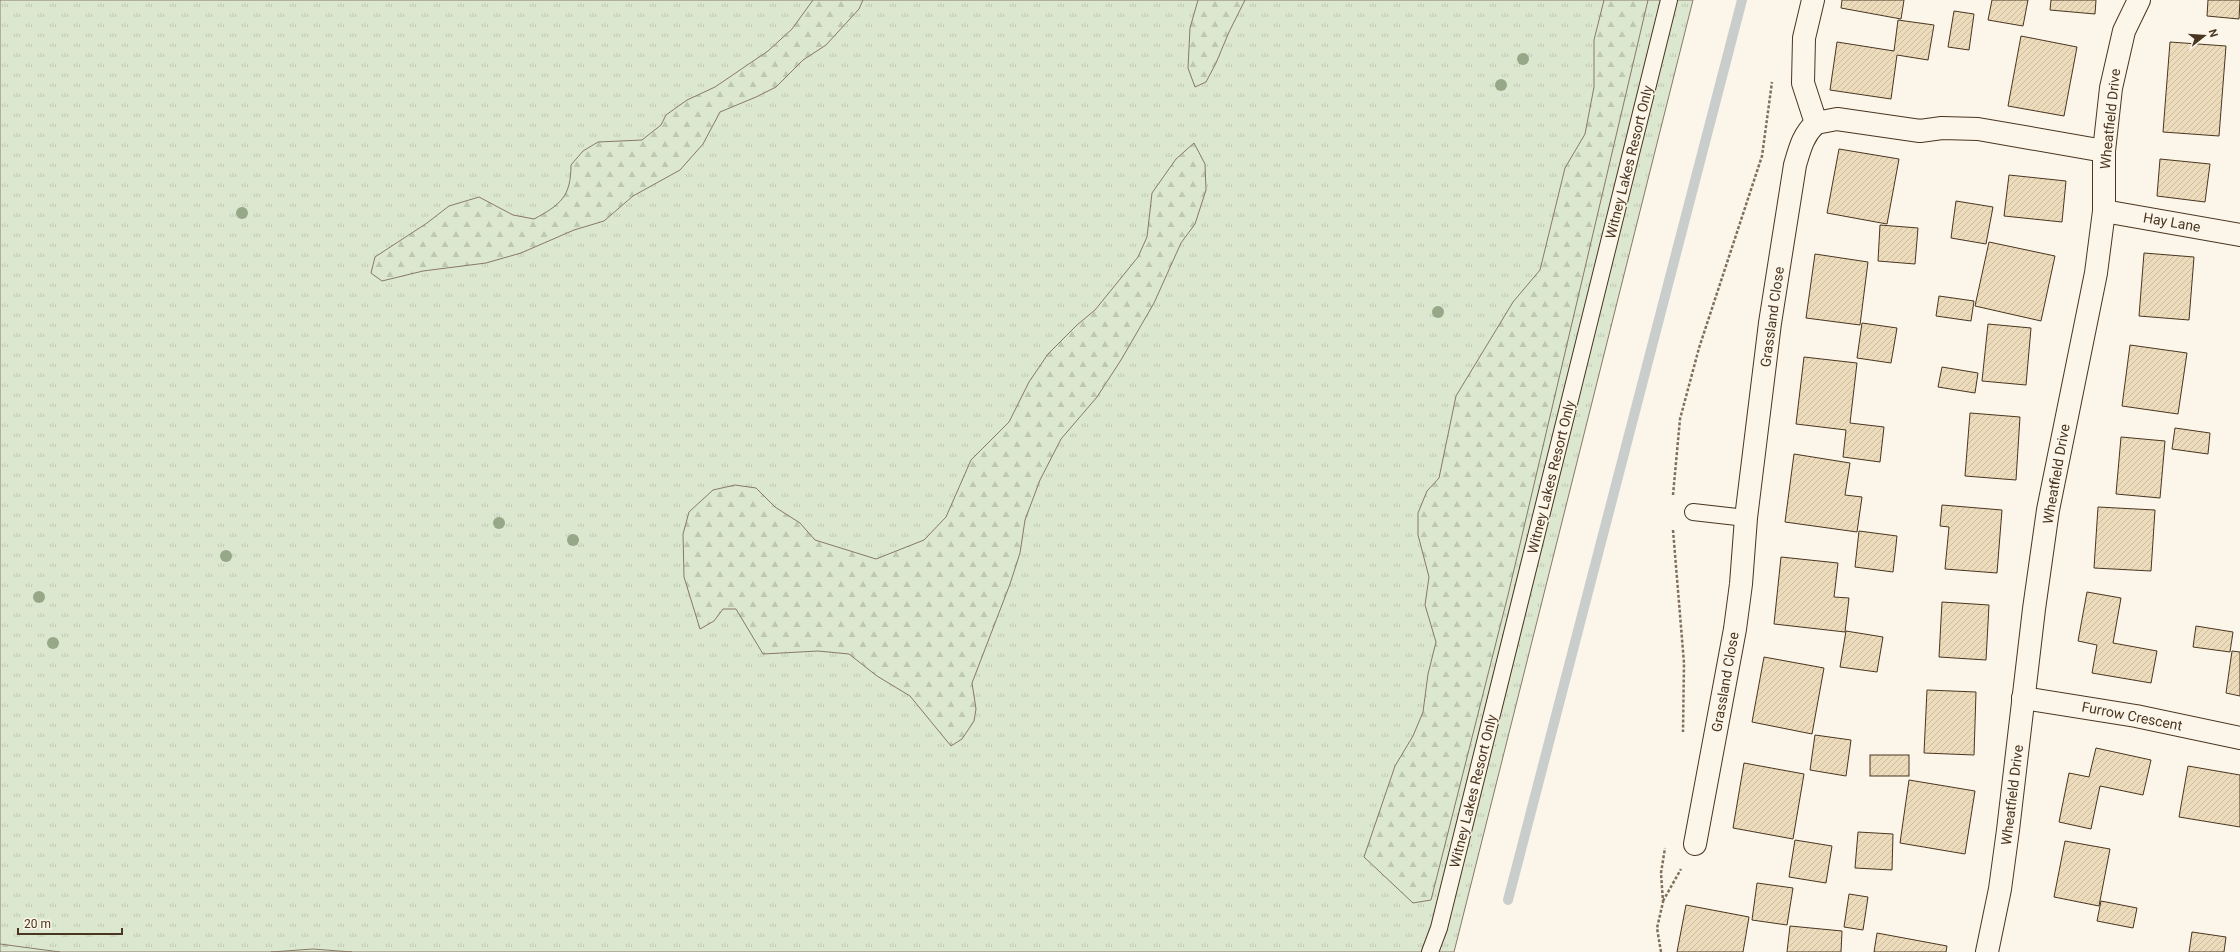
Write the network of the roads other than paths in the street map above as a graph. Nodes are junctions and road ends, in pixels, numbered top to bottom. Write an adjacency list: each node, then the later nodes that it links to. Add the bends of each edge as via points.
1 (1669, 0): 13 (lane, Witney Lakes Resort Only, via 1441,920)
2 (1813, 0): 4 (street, via 1804,38 1803,83)
3 (2138, 0): 5 (street, Wheatfield Drive, via 2124,32 2118,55 2111,88)
4 (1816, 123): 5 (street, via 1837,119 1920,131 1978,128); 9 (street, Grassland Close, via 1807,132 1795,166 1770,323)
5 (2104, 151): 6 (street, Wheatfield Drive)
6 (2104, 211): 7 (street, Hay Lane); 10 (street, Wheatfield Drive, via 2096,273 2048,510)
7 (2240, 235)
8 (1693, 512): 9 (lane)
9 (1746, 518): 12 (street, Grassland Close, via 1735,629)
10 (2023, 698): 11 (street, Furrow Crescent, via 2136,716); 14 (street, Wheatfield Drive, via 2000,889)
11 (2240, 738)
12 (1695, 844)
13 (1430, 952)
14 (1987, 952)

